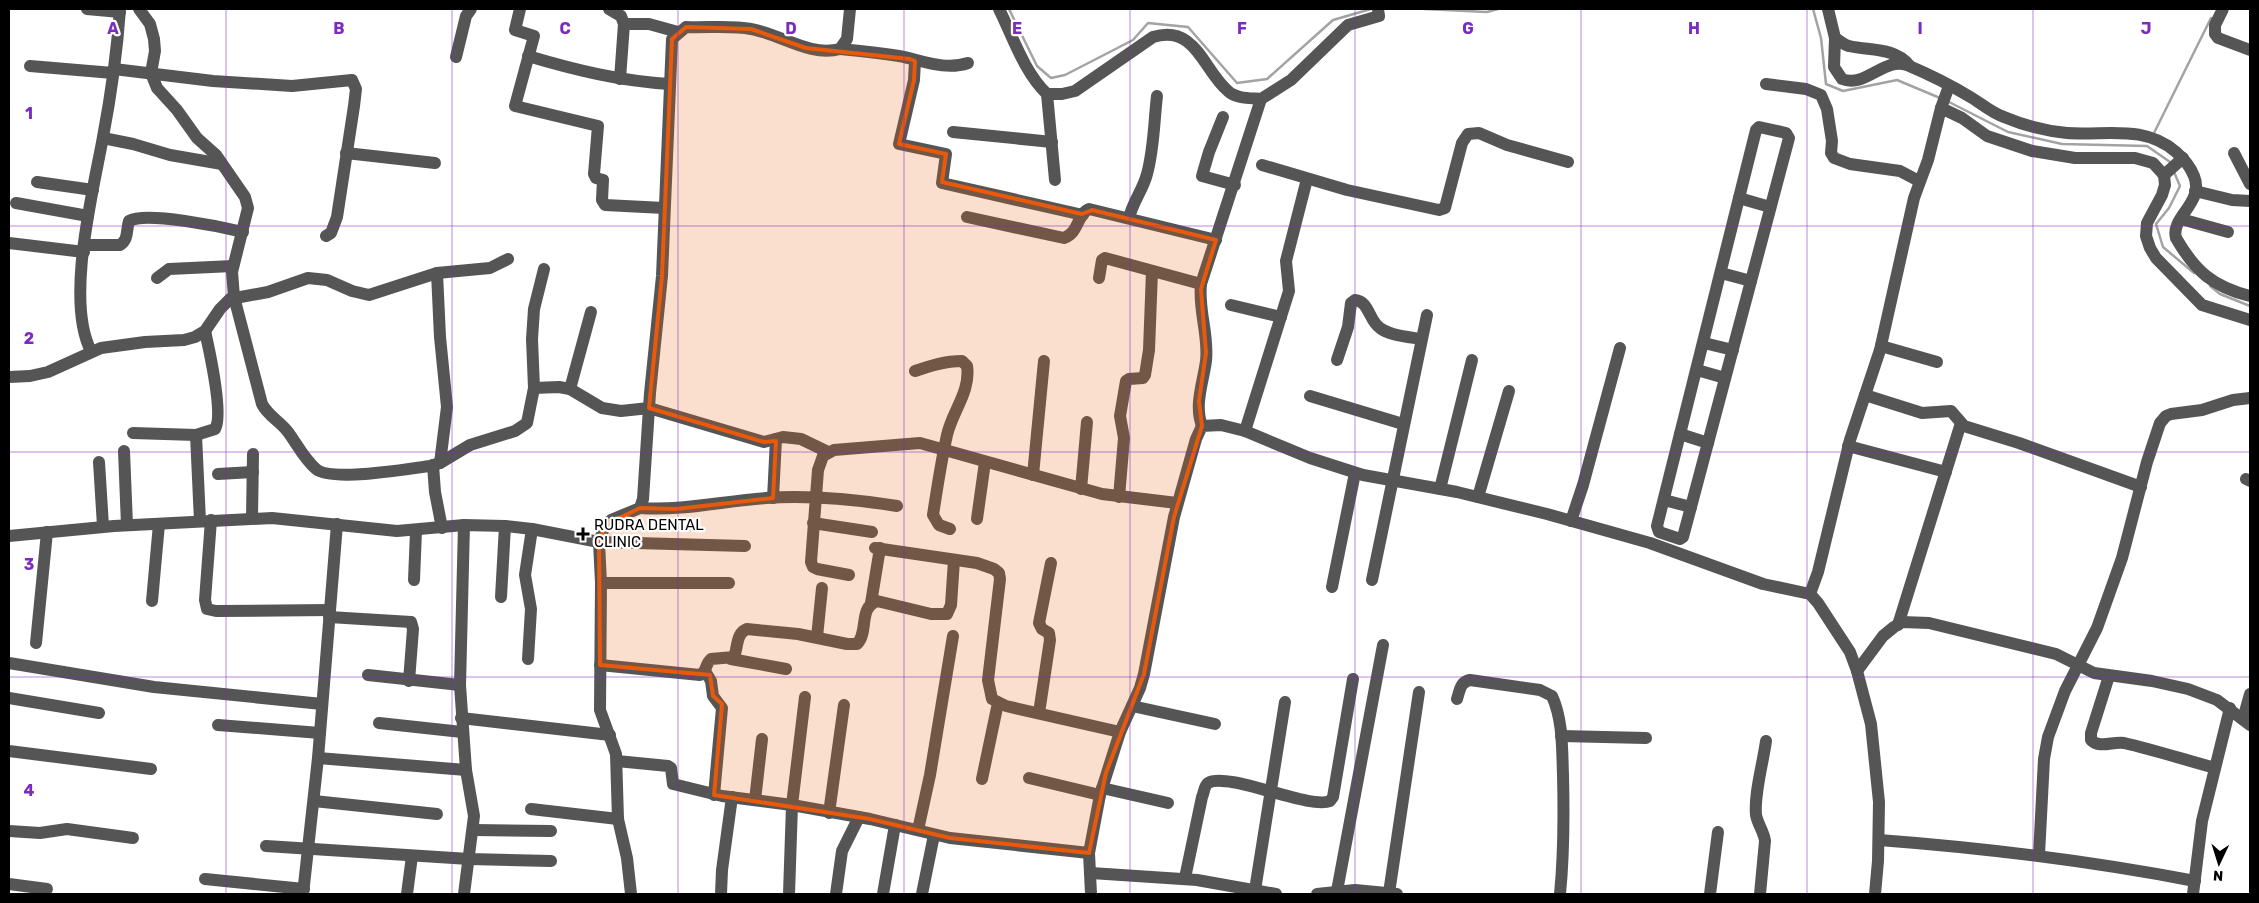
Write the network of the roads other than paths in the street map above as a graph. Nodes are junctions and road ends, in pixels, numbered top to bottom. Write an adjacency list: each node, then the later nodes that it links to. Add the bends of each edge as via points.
1 (87, 9): 10 (street)
2 (139, 9): 24 (street, via 150,24 154,39 156,51)
3 (470, 9): 18 (street)
4 (520, 9): 17 (street, via 515,30 534,36)
5 (609, 9): 12 (street, via 621,16)
6 (850, 9): 15 (street, via 847,39)
7 (999, 9): 29 (street, via 1023,60)
8 (1828, 9): 14 (street)
9 (2223, 9): 16 (street, via 2214,34)
10 (120, 10): 23 (street)
11 (1378, 11): 31 (street, via 1379,16 1348,25 1291,80)
12 (624, 24): 13 (street, via 649,24); 25 (street)
13 (678, 32): 15 (street, via 686,27 751,29 806,48); 26 (street, via 672,39)
14 (1835, 38): 22 (street, via 1848,46 1884,51 1900,57); 22 (street, via 1834,67 1842,79 1862,79 1894,64)
15 (840, 49): 19 (street, via 900,56)
16 (2250, 50)
17 (528, 56): 25 (street); 57 (street, via 515,106 598,126 594,174 603,180 602,203)
18 (456, 57)
19 (915, 62): 20 (street, via 952,66); 58 (street, via 899,144 946,154 942,183)
20 (968, 63)
21 (30, 66): 23 (street)
22 (1913, 69): 28 (street)
23 (114, 71): 24 (street); 35 (street)
24 (151, 73): 37 (street, via 292,86 352,80 356,89); 42 (street, via 161,96 177,110 197,138)
25 (620, 79): 26 (street)
26 (670, 84): 57 (street)
27 (1766, 84): 47 (street, via 1806,89 1821,95 1834,158 1850,164 1900,171)
28 (1948, 88): 32 (street); 39 (street, via 2003,117 2040,128 2066,133 2129,132 2153,137)
29 (1048, 94): 31 (street, via 1074,90 1153,37 1161,35 1188,42 1234,95); 36 (street)
30 (1157, 96): 61 (street, via 1148,172)
31 (1261, 99): 50 (street)
32 (1941, 107): 44 (street, via 1980,132 2020,148 2066,158 2143,159); 47 (street, via 1928,160)
33 (1223, 117): 50 (street, via 1202,176)
34 (953, 132): 36 (street)
35 (103, 138): 42 (street); 51 (street)
36 (1052, 142): 46 (street)
37 (346, 153): 41 (street); 65 (street, via 337,217 331,233)
38 (2234, 153): 49 (street)
39 (2182, 159): 44 (street); 52 (street, via 2195,177)
40 (1568, 162): 45 (street, via 1507,145 1484,134 1470,133 1462,143 1446,204 1439,210)
41 (434, 163)
42 (222, 164): 63 (street, via 245,197 248,208)
43 (1262, 166): 45 (street)
44 (2166, 174): 85 (street, via 2164,190 2145,228 2150,248 2202,305)
45 (1307, 179): 84 (street, via 1286,261 1290,288)
46 (1055, 180)
47 (1919, 181): 89 (street)
48 (36, 182): 51 (street)
49 (2250, 184)
50 (1235, 185): 66 (street)
51 (93, 190): 59 (street)
52 (2196, 191): 54 (street); 62 (street)
53 (1739, 198): 56 (street); 56 (street, via 1756,130 1762,126 1786,133 1789,138); 74 (street)
54 (2250, 201)
55 (16, 203): 59 (street)
56 (1770, 207): 77 (street)
57 (664, 208): 107 (street, via 662,276)
58 (1083, 214): 60 (street, via 1073,233 1064,238); 61 (street, via 1089,209)
59 (88, 216): 68 (street)
60 (968, 217)
61 (1129, 218): 66 (street)
62 (2181, 219): 64 (street); 79 (street, via 2175,230 2176,238 2203,273 2219,286)
63 (243, 232): 68 (street, via 216,225 132,219 127,225 126,239 120,245); 70 (street)
64 (2228, 232)
65 (326, 236)
66 (1216, 240): 78 (street)
67 (9, 243): 68 (street)
68 (84, 249): 92 (street, via 81,320)
69 (508, 260): 73 (street, via 490,268)
70 (233, 266): 75 (street, via 169,268); 80 (street)
71 (544, 269): 101 (street, via 533,322)
72 (1152, 271): 76 (street, via 1103,259); 78 (street); 136 (street, via 1145,375 1126,381 1120,416 1124,438)
73 (437, 273): 80 (street, via 369,295 327,280 308,278 268,292); 125 (street, via 447,407)
74 (1721, 273): 77 (street); 88 (street)
75 (157, 278)
76 (1099, 278)
77 (1751, 281): 91 (street)
78 (1201, 284): 111 (street, via 1206,353 1199,401)
79 (2250, 296)
80 (234, 297): 86 (street, via 220,309); 125 (street, via 262,404 316,469 327,475 345,475)
81 (1231, 305): 84 (street)
82 (591, 312): 102 (street)
83 (1426, 315): 87 (street)
84 (1281, 316): 112 (street)
85 (2250, 320)
86 (205, 331): 92 (street, via 184,340 117,345); 114 (street, via 212,360 218,421 215,429)
87 (1422, 339): 93 (street, via 1383,331 1374,323 1364,304 1355,300 1351,303 1348,327); 110 (street)
88 (1704, 343): 91 (street); 97 (street)
89 (1881, 346): 96 (street); 104 (street)
90 (1620, 348): 147 (street)
91 (1733, 350): 100 (street)
92 (92, 351): 99 (street, via 48,372)
93 (1337, 360)
94 (1472, 360): 134 (street)
95 (1044, 361): 130 (street)
96 (1937, 362)
97 (1697, 370): 100 (street); 115 (street)
98 (915, 371): 119 (street, via 957,361 968,366 965,388 951,420)
99 (9, 377)
100 (1725, 378): 117 (street)
101 (534, 388): 102 (street); 125 (street, via 529,418 523,427 470,445)
102 (570, 389): 107 (street, via 602,408 621,411)
103 (1509, 391): 137 (street)
104 (1865, 395): 109 (street, via 1922,412 1951,411); 118 (street)
105 (1310, 396): 110 (street)
106 (2250, 398): 132 (street, via 2166,416 2160,423)
107 (649, 408): 116 (street, via 764,442); 143 (street)
108 (1087, 422): 133 (street)
109 (1960, 423): 127 (street); 132 (street)
110 (1404, 424): 131 (street)
111 (1202, 426): 112 (street, via 1221,425); 140 (street)
112 (1245, 431): 128 (street)
113 (134, 432): 114 (street)
114 (196, 434): 146 (street)
115 (1680, 434): 117 (street); 139 (street)
116 (776, 439): 121 (street, via 801,439); 138 (street)
117 (1708, 442): 142 (street)
118 (1848, 446): 127 (street); 175 (street)
119 (944, 450): 121 (street, via 910,442); 124 (street); 157 (street, via 933,515 939,525)
120 (124, 451): 151 (street)
121 (828, 452): 135 (street, via 820,462)
122 (253, 454): 126 (street)
123 (99, 462): 152 (street)
124 (985, 462): 130 (street); 145 (street)
125 (437, 464): 155 (street, via 435,492)
126 (253, 472): 129 (street); 144 (street)
127 (1946, 472): 180 (street)
128 (1355, 473): 131 (street); 173 (street)
129 (218, 474)
130 (1033, 475): 133 (street)
131 (1391, 481): 134 (street); 170 (street)
132 (2141, 487): 188 (street, via 2117,574 2097,628)
133 (1081, 489): 136 (street)
134 (1440, 489): 137 (street)
135 (814, 497): 138 (street); 141 (street); 150 (street)
136 (1119, 497): 140 (street)
137 (1478, 497): 147 (street)
138 (773, 498): 143 (street, via 683,509)
139 (1664, 500): 142 (street); 161 (street, via 1657,528)
140 (1177, 503): 207 (street, via 1144,674)
141 (897, 506)
142 (1691, 507): 161 (street, via 1684,537 1680,539)
143 (640, 508): 163 (street, via 611,520)
144 (252, 518): 146 (street); 149 (street)
145 (977, 519)
146 (206, 520): 148 (street); 179 (street, via 207,609)
147 (1571, 521): 165 (street)
148 (159, 524): 151 (street); 177 (street)
149 (338, 524): 158 (street); 179 (street)
150 (813, 524): 160 (street); 168 (street, via 813,567)
151 (127, 525): 152 (street)
152 (103, 526): 159 (street)
153 (464, 526): 154 (street); 155 (street); 197 (street)
154 (505, 526): 156 (street); 176 (street)
155 (442, 528): 158 (street)
156 (532, 529): 163 (street); 185 (street, via 525,575 531,609)
157 (950, 530)
158 (416, 531): 169 (street)
159 (47, 532): 162 (street); 183 (street)
160 (872, 532)
161 (1669, 535): 165 (street)
162 (9, 536)
163 (599, 542): 164 (street); 171 (street)
164 (745, 546)
165 (1664, 548): 175 (street, via 1763,584)
166 (954, 560): 178 (street, via 877,548); 178 (street, via 948,614 931,614 886,602); 204 (street, via 986,566 999,573 988,680 992,699)
167 (1051, 563): 210 (street, via 1039,623 1049,633 1050,640)
168 (849, 575)
169 (414, 580)
170 (1372, 580)
171 (601, 583): 172 (street); 189 (street)
172 (729, 583)
173 (1332, 587)
174 (822, 588): 182 (street)
175 (1810, 594): 192 (street, via 1843,640)
176 (501, 597)
177 (152, 602)
178 (871, 603): 182 (street, via 857,644)
179 (329, 614): 196 (street, via 411,622); 205 (street)
180 (1898, 624): 188 (street, via 1910,621 1946,626 2056,654); 192 (street, via 1883,636)
181 (953, 636): 247 (street)
182 (817, 638): 186 (street, via 747,629 741,632)
183 (36, 643)
184 (1383, 645): 268 (street)
185 (528, 659)
186 (731, 659): 190 (street); 191 (street, via 710,659)
187 (9, 663): 205 (street, via 154,687)
188 (2079, 664): 194 (street, via 2094,673); 257 (street, via 2048,737)
189 (600, 665): 191 (street, via 694,675); 219 (street, via 600,710)
190 (786, 669)
191 (705, 671): 234 (street, via 711,681 713,696 722,708)
192 (1857, 671): 253 (street, via 1873,736)
193 (368, 675): 196 (street)
194 (2109, 676): 208 (street, via 2179,687); 227 (street, via 2091,740 2107,745 2124,743)
195 (1353, 679): 232 (street, via 1333,797 1330,801 1318,803)
196 (409, 680): 197 (street)
197 (460, 685): 211 (street)
198 (1419, 692): 281 (street)
199 (2250, 694): 212 (street)
200 (805, 697): 239 (street)
201 (9, 698): 209 (street)
202 (1457, 699): 220 (street, via 1461,685 1470,680 1546,692 1552,696)
203 (1285, 702): 232 (street)
204 (998, 703): 210 (street); 231 (street)
205 (322, 704): 218 (street)
206 (844, 705): 241 (street)
207 (1132, 706): 214 (street); 217 (street)
208 (2230, 708): 212 (street); 227 (street)
209 (99, 713)
210 (1039, 713): 217 (street)
211 (461, 718): 216 (street); 219 (street)
212 (2247, 722)
213 (379, 723): 216 (street)
214 (1215, 724)
215 (218, 725): 218 (street)
216 (462, 732): 229 (street)
217 (1120, 732): 233 (street)
218 (320, 733): 225 (street)
219 (610, 735): 226 (street)
220 (1561, 736): 221 (street); 282 (street, via 1565,825)
221 (1646, 738)
222 (762, 739): 236 (street)
223 (1766, 742): 284 (street, via 1756,805 1757,820 1765,841)
224 (9, 751): 228 (street)
225 (318, 758): 229 (street); 237 (street)
226 (617, 762): 234 (street, via 668,766 673,784); 244 (street)
227 (2215, 768): 264 (street, via 2202,821)
228 (150, 769)
229 (466, 770): 246 (street, via 473,802)
230 (1029, 778): 233 (street)
231 (982, 779)
232 (1270, 790): 262 (street, via 1221,781 1208,783); 267 (street)
233 (1101, 791): 238 (street); 256 (street)
234 (714, 794): 235 (street)
235 (732, 797): 236 (street); 273 (street)
236 (755, 800): 239 (street)
237 (314, 801): 242 (street); 255 (street)
238 (1168, 803)
239 (792, 805): 241 (street); 274 (street)
240 (531, 809): 244 (street)
241 (829, 813): 243 (street)
242 (437, 814)
243 (859, 817): 245 (street); 275 (street, via 842,851)
244 (618, 819): 272 (street)
245 (895, 825): 247 (street); 276 (street)
246 (474, 830): 249 (street); 259 (street)
247 (918, 830): 251 (street)
248 (9, 831): 252 (street, via 40,833 67,829)
249 (551, 831)
250 (1718, 832): 283 (street)
251 (934, 835): 256 (street); 277 (street)
252 (133, 838)
253 (1879, 840): 257 (street); 285 (street)
254 (266, 846): 255 (street)
255 (308, 850): 258 (street); 269 (street)
256 (1089, 854): 261 (street)
257 (2039, 855): 264 (street)
258 (412, 856): 259 (street); 270 (street)
259 (469, 859): 260 (street); 271 (street)
260 (551, 861)
261 (1091, 873): 262 (street); 278 (street)
262 (1185, 878): 267 (street)
263 (205, 879): 269 (street)
264 (2195, 881): 286 (street)
265 (9, 884): 266 (street)
266 (46, 889)
267 (1254, 890): 279 (street)
268 (1337, 891): 280 (street); 281 (street)
269 (303, 892)
270 (407, 894)
271 (464, 894)
272 (631, 894)
273 (721, 894)
274 (789, 894)
275 (836, 894)
276 (883, 894)
277 (922, 894)
278 (1091, 894)
279 (1276, 894)
280 (1321, 894)
281 (1394, 894)
282 (1560, 894)
283 (1710, 894)
284 (1760, 894)
285 (1875, 894)
286 (2193, 894)

